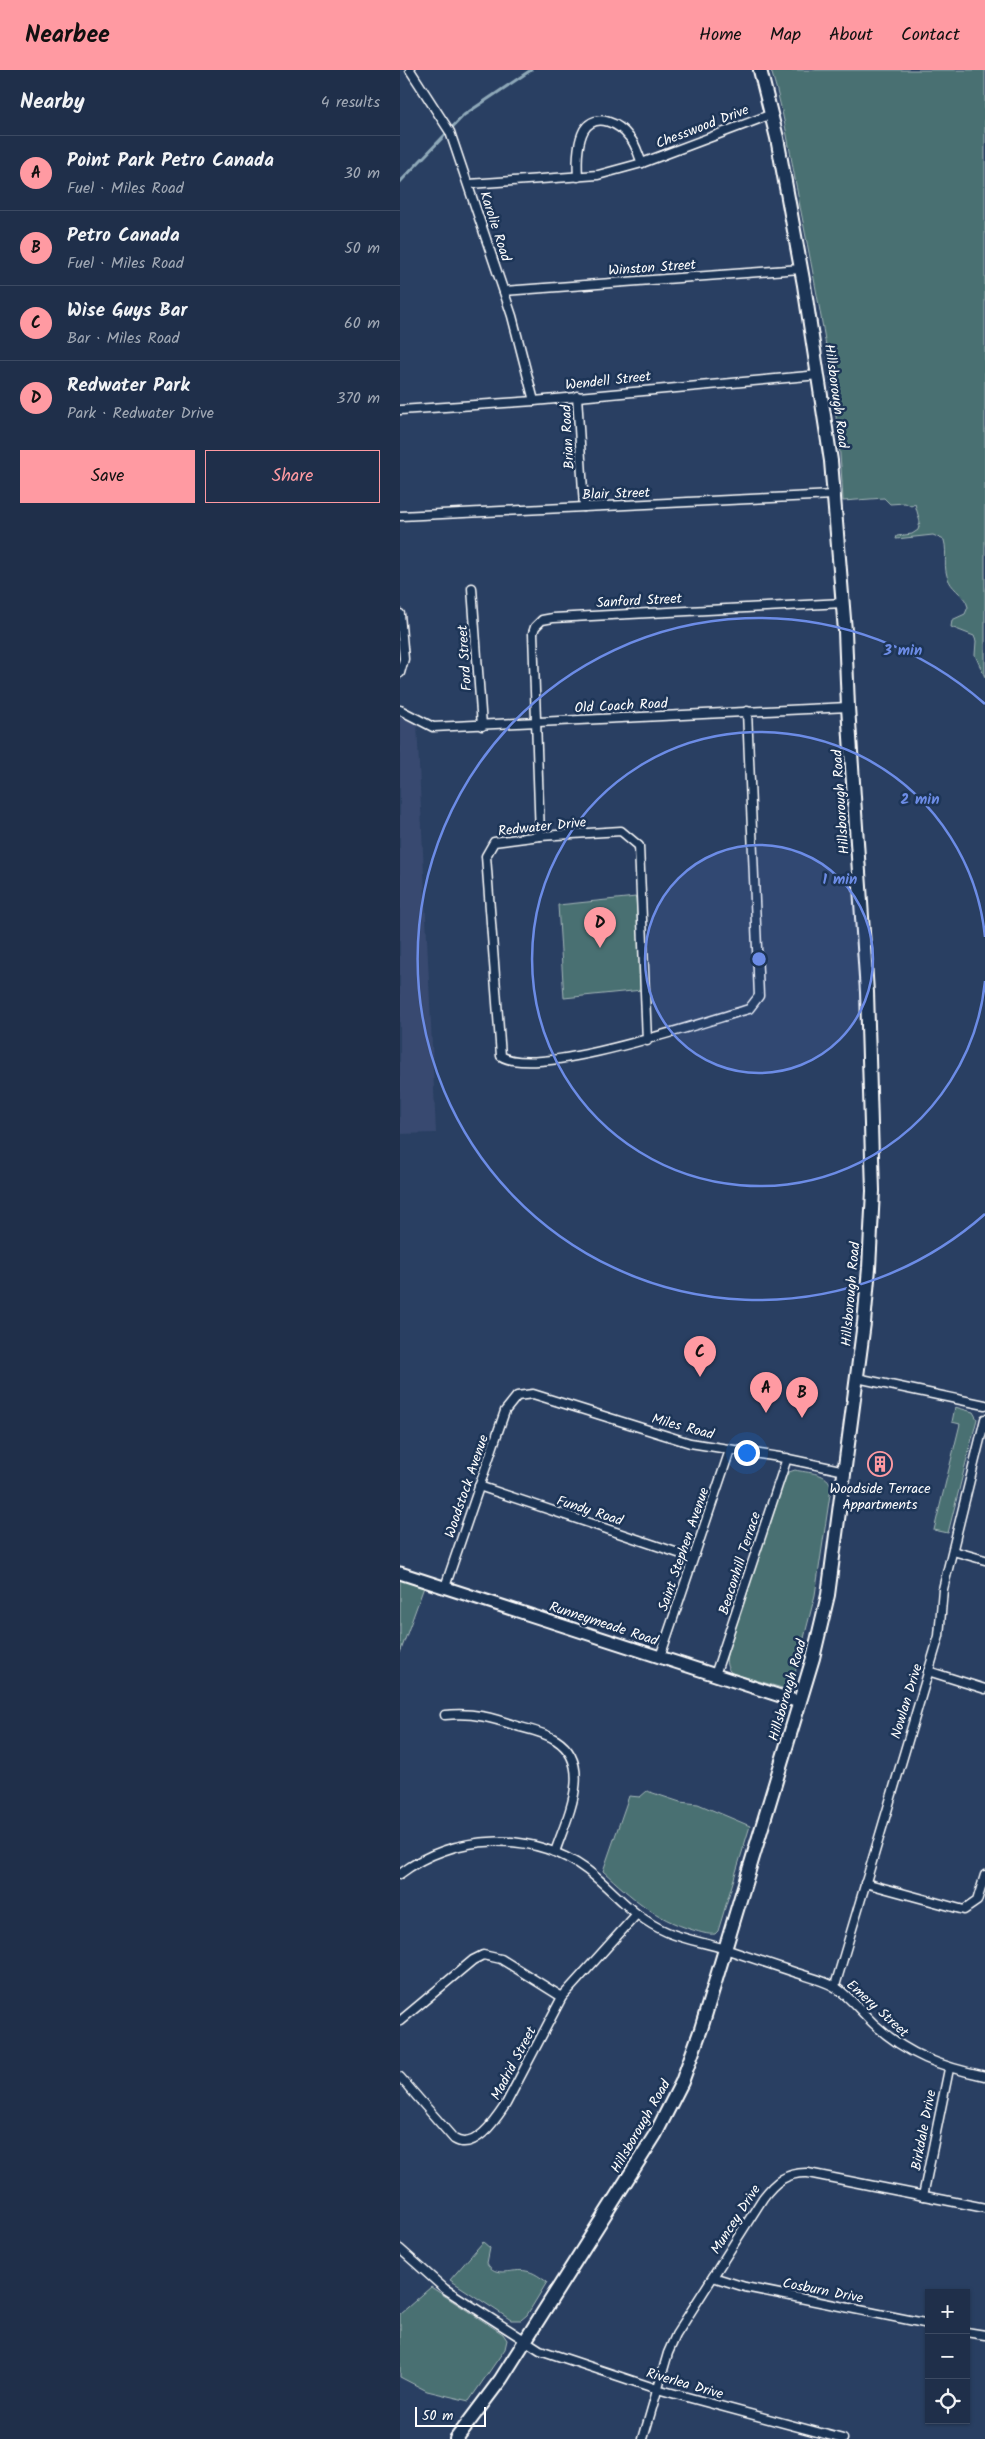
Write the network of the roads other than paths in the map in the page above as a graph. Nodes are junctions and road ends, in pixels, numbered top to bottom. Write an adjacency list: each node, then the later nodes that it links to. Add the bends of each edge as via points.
1 (410, 70): 6 (street, Karolie Road, via 450,132)
2 (760, 70): 3 (main road, Hillsborough Road)
3 (772, 114): 4 (street, Chesswood Drive); 7 (main road, Hillsborough Road)
4 (642, 163): 5 (street, Chesswood Drive); 5 (street, via 631,138 611,122 597,121 585,130 577,157)
5 (578, 177): 6 (street, Chesswood Drive)
6 (469, 184): 8 (street, Karolie Road)
7 (801, 269): 8 (street, Winston Street); 9 (main road, Hillsborough Road)
8 (504, 291): 11 (street, Karolie Road)
9 (819, 375): 10 (street, Wendell Street); 13 (main road, Hillsborough Road)
10 (577, 396): 11 (street, Wendell Street); 14 (street, Brian Road)
11 (534, 400): 12 (street, Wendell Street)
12 (400, 410)
13 (833, 495): 14 (street, Blair Street); 17 (main road, Hillsborough Road)
14 (584, 507): 15 (street, Blair Street)
15 (400, 516)
16 (472, 588): 24 (street, Ford Street)
17 (843, 603): 20 (main road, Hillsborough Road); 23 (street, Sanford Street, via 542,620 533,634)
18 (400, 614): 19 (street, via 404,659)
19 (400, 672)
20 (848, 707): 22 (street, Old Coach Road); 27 (main road, Hillsborough Road, via 867,992 873,1191 869,1268)
21 (400, 710): 24 (street, Old Coach Road, via 434,728)
22 (747, 711): 23 (street, Old Coach Road); 26 (street, Redwater Drive, via 759,996 749,1010)
23 (538, 722): 24 (street, Old Coach Road); 25 (street)
24 (482, 726)
25 (540, 836): 26 (street, Redwater Drive, via 621,831 639,846); 26 (street, Redwater Drive, via 494,842 486,856 501,1056 509,1062 553,1060)
26 (646, 1041)
27 (857, 1378): 29 (street); 33 (main road, Hillsborough Road)
28 (517, 1396): 31 (street, Miles Road, via 527,1393 547,1397 690,1443); 34 (street, Woodstock Avenue, via 505,1411)
29 (985, 1405)
30 (985, 1419): 35 (street, Nowlan Drive)
31 (730, 1450): 32 (street, Miles Road); 36 (street, Saint Stephen Avenue)
32 (787, 1458): 33 (street, Miles Road); 42 (street, Beaconhill Terrace)
33 (845, 1471): 44 (main road, Hillsborough Road, via 828,1595)
34 (479, 1486): 36 (street, Fundy Road); 39 (street, Woodstock Avenue)
35 (952, 1551): 37 (street); 41 (street, Nowlan Drive, via 943,1590 938,1636)
36 (693, 1558): 40 (street, Saint Stephen Avenue)
37 (985, 1560)
38 (400, 1573): 39 (street, Runneymeade Road)
39 (445, 1587): 40 (street, Runneymeade Road)
40 (660, 1657): 42 (street, Runneymeade Road)
41 (928, 1671): 43 (street); 49 (street, Nowlan Drive)
42 (715, 1675): 44 (street, Runneymeade Road)
43 (985, 1689)
44 (799, 1702): 51 (main road, Hillsborough Road)
45 (445, 1714): 46 (street, via 480,1715 544,1734 567,1751 576,1783)
46 (555, 1852): 47 (street, Emery Street, via 508,1842 467,1844 430,1856); 50 (street, Emery Street, via 588,1870)
47 (400, 1874)
48 (985, 1876): 49 (street, via 977,1902 964,1910)
49 (865, 1883): 52 (street, Nowlan Drive)
50 (636, 1915): 51 (street, Emery Street, via 668,1932); 53 (street, Madrid Street)
51 (725, 1949): 52 (street, Emery Street); 65 (main road, Hillsborough Road, via 699,2035 674,2101)
52 (834, 1986): 55 (street, Emery Street, via 902,2048)
53 (562, 1997): 54 (street, via 501,1959 483,1955); 57 (street, Madrid Street, via 500,2112 471,2142 463,2143 450,2135)
54 (400, 2021)
55 (949, 2068): 56 (street, Emery Street); 58 (street, Birkdale Drive)
56 (985, 2076)
57 (400, 2077)
58 (923, 2196): 59 (street, Muncey Drive); 61 (street, Muncey Drive, via 815,2174 793,2174 780,2179 768,2190)
59 (985, 2208)
60 (400, 2249): 65 (street, Riverlea Drive, via 445,2289)
61 (713, 2277): 62 (street, Cosburn Drive, via 745,2287); 66 (street, Muncey Drive, via 676,2335)
62 (925, 2323)
63 (970, 2333): 64 (street)
64 (985, 2336)
65 (524, 2340): 66 (street, Riverlea Drive, via 545,2352); 67 (main road, Hillsborough Road)
66 (657, 2389): 68 (street, Muncey Drive); 69 (street, Riverlea Drive)
67 (456, 2439)
68 (643, 2439)
69 (843, 2439)

